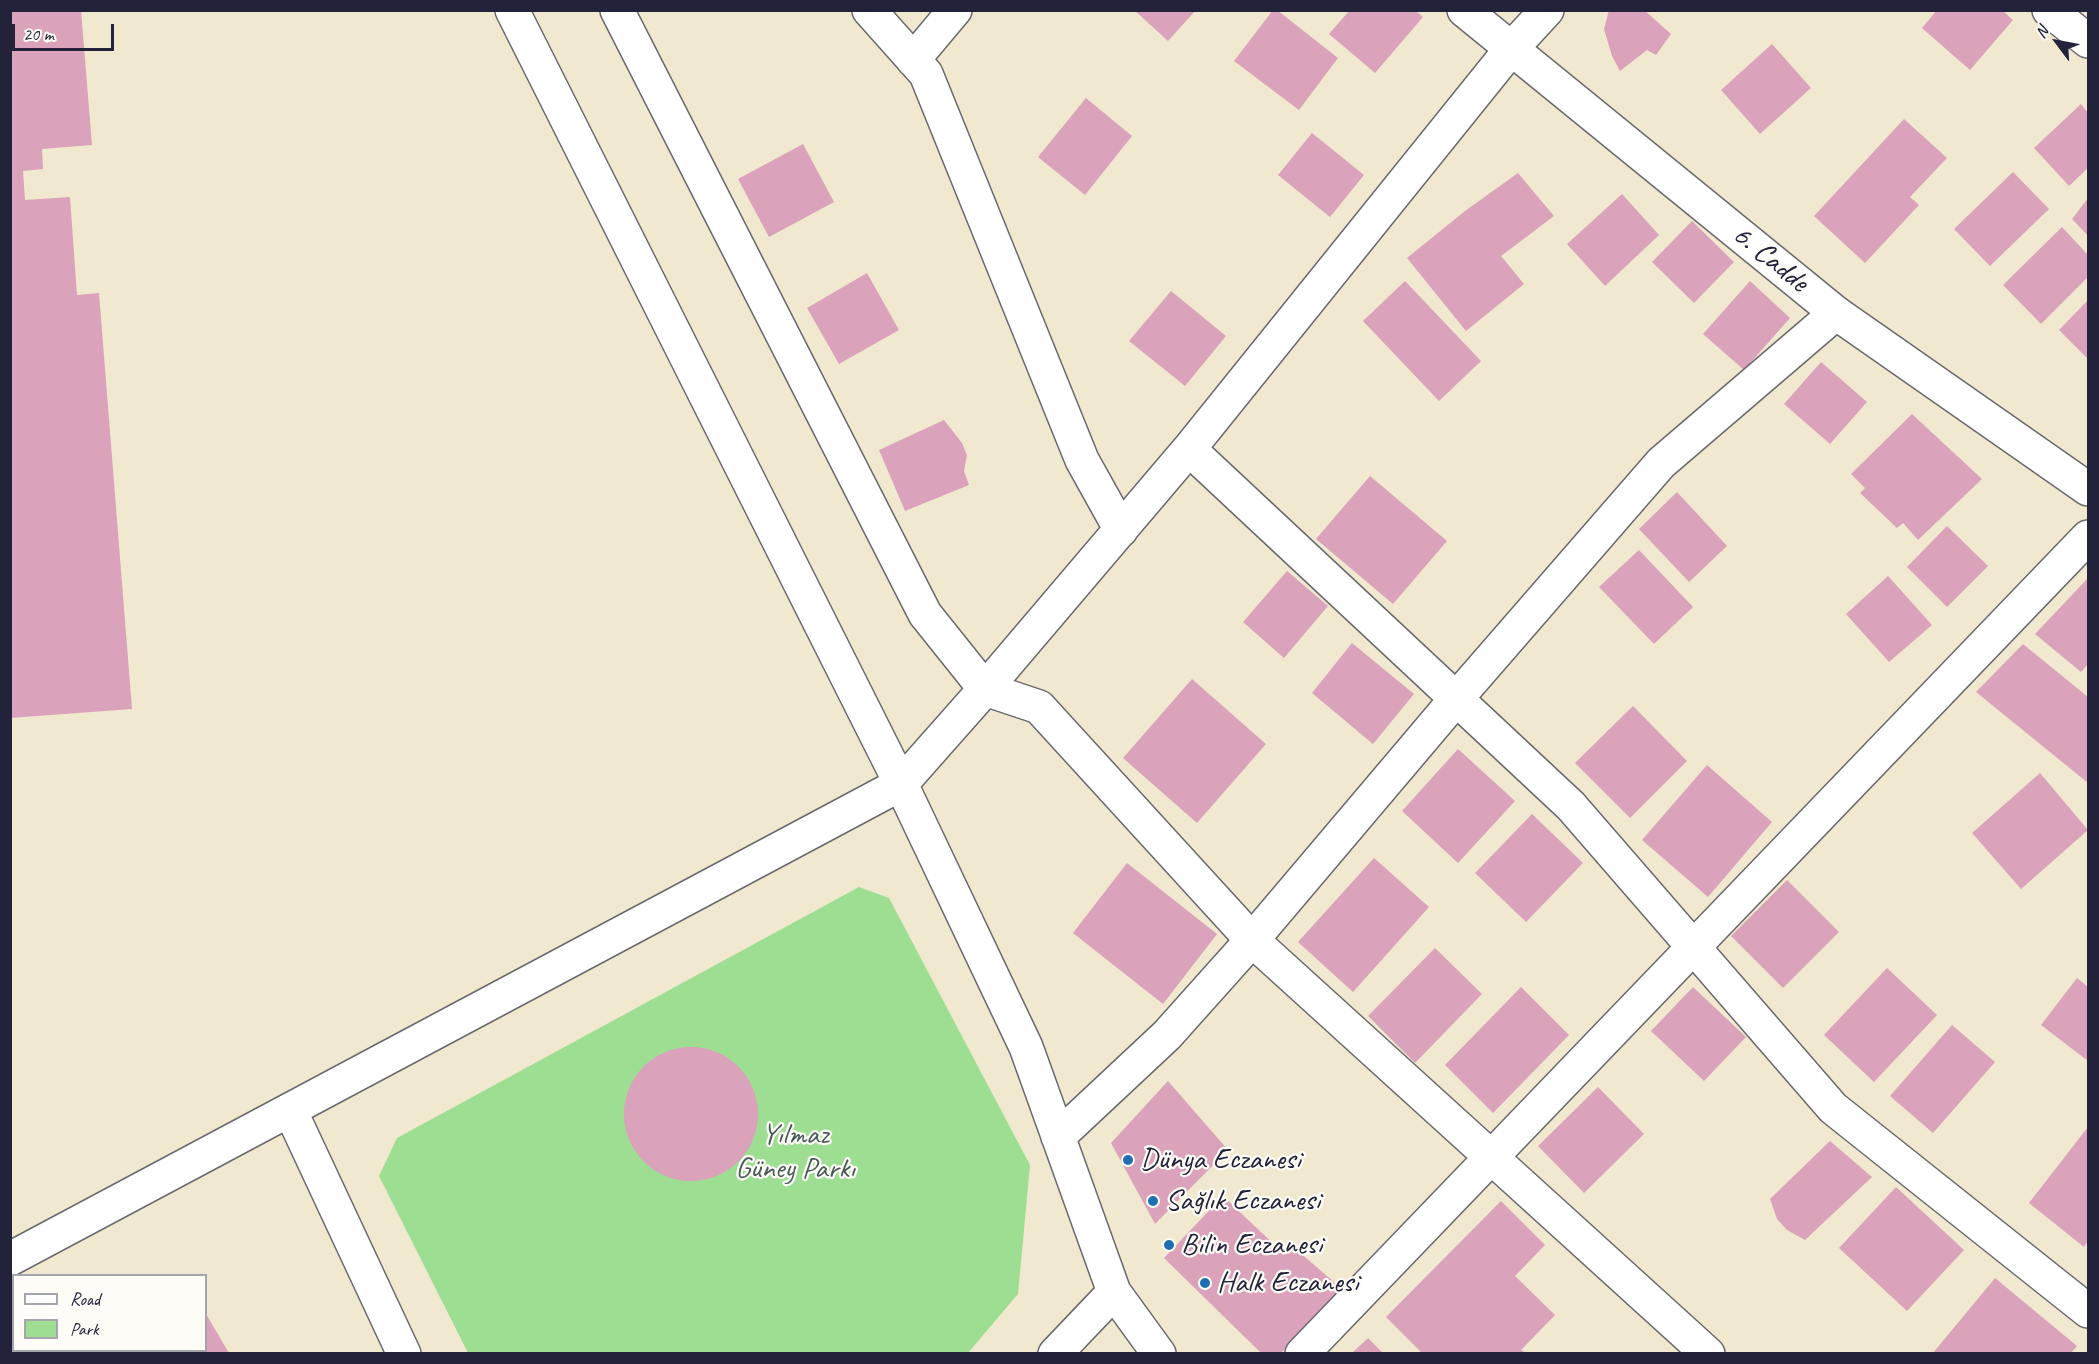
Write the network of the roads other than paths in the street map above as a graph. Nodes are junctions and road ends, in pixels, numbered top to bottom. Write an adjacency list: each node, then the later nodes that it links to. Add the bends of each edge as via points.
1 (512, 10): 18 (street)
2 (617, 10): 16 (street, via 925,614)
3 (869, 10): 10 (street)
4 (955, 10): 10 (street)
5 (1464, 10): 9 (street, 6. Cadde)
6 (1547, 10): 9 (street)
7 (2049, 10): 8 (street)
8 (2088, 41)
9 (1511, 49): 11 (street, 6. Cadde); 12 (street)
10 (913, 60): 14 (street, via 926,74 958,149 1082,460)
11 (1836, 312): 13 (street, 6. Cadde); 17 (street, via 1661,463)
12 (1189, 449): 14 (street); 17 (street)
13 (2088, 489)
14 (1121, 530): 16 (street)
15 (2088, 537): 20 (street)
16 (985, 689): 18 (street); 19 (street, via 1039,707)
17 (1456, 699): 19 (street); 20 (street, via 1571,806)
18 (901, 784): 21 (street); 22 (street, via 1026,1047)
19 (1252, 940): 22 (street, via 1167,1035); 23 (street)
20 (1695, 948): 23 (street); 26 (street, via 1833,1108)
21 (290, 1110): 24 (street); 27 (street)
22 (1058, 1137): 25 (street)
23 (1491, 1156): 30 (street); 31 (street)
24 (10, 1259)
25 (1114, 1292): 28 (street); 29 (street)
26 (2088, 1311)
27 (404, 1353)
28 (1055, 1353)
29 (1159, 1353)
30 (1302, 1353)
31 (1708, 1353)

